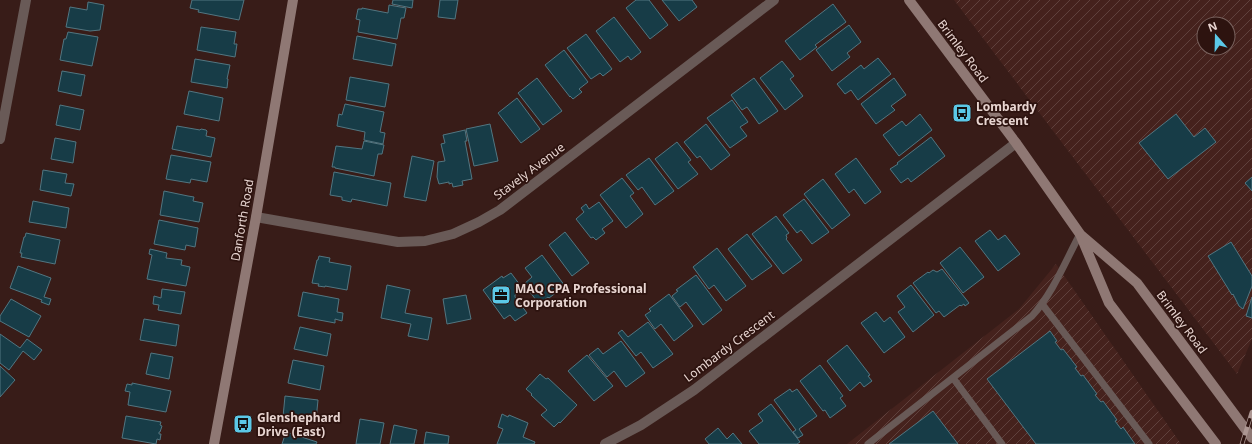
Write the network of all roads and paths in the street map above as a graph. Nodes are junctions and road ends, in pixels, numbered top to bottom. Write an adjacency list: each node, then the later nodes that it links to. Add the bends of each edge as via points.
1 (26, 0): 5 (street)
2 (293, 0): 7 (main road, Danforth Road)
3 (774, 0): 7 (street, Stavely Avenue, via 500,210 453,234 425,241 398,242)
4 (909, 0): 6 (main road, Brimley Road)
5 (0, 139)
6 (1016, 144): 8 (main road, Brimley Road); 13 (street, Lombardy Crescent, via 694,390 641,425)
7 (256, 217): 12 (main road, Danforth Road)
8 (1080, 234): 9 (lane); 11 (main road, Brimley Road, via 1137,283); 17 (main road, Brimley Road, via 1109,303)
9 (1042, 304): 10 (lane, via 1032,316); 16 (lane)
10 (953, 378): 14 (lane); 15 (lane)
11 (1252, 438)
12 (214, 444)
13 (605, 444)
14 (868, 444)
15 (1002, 444)
16 (1149, 444)
17 (1216, 444)

